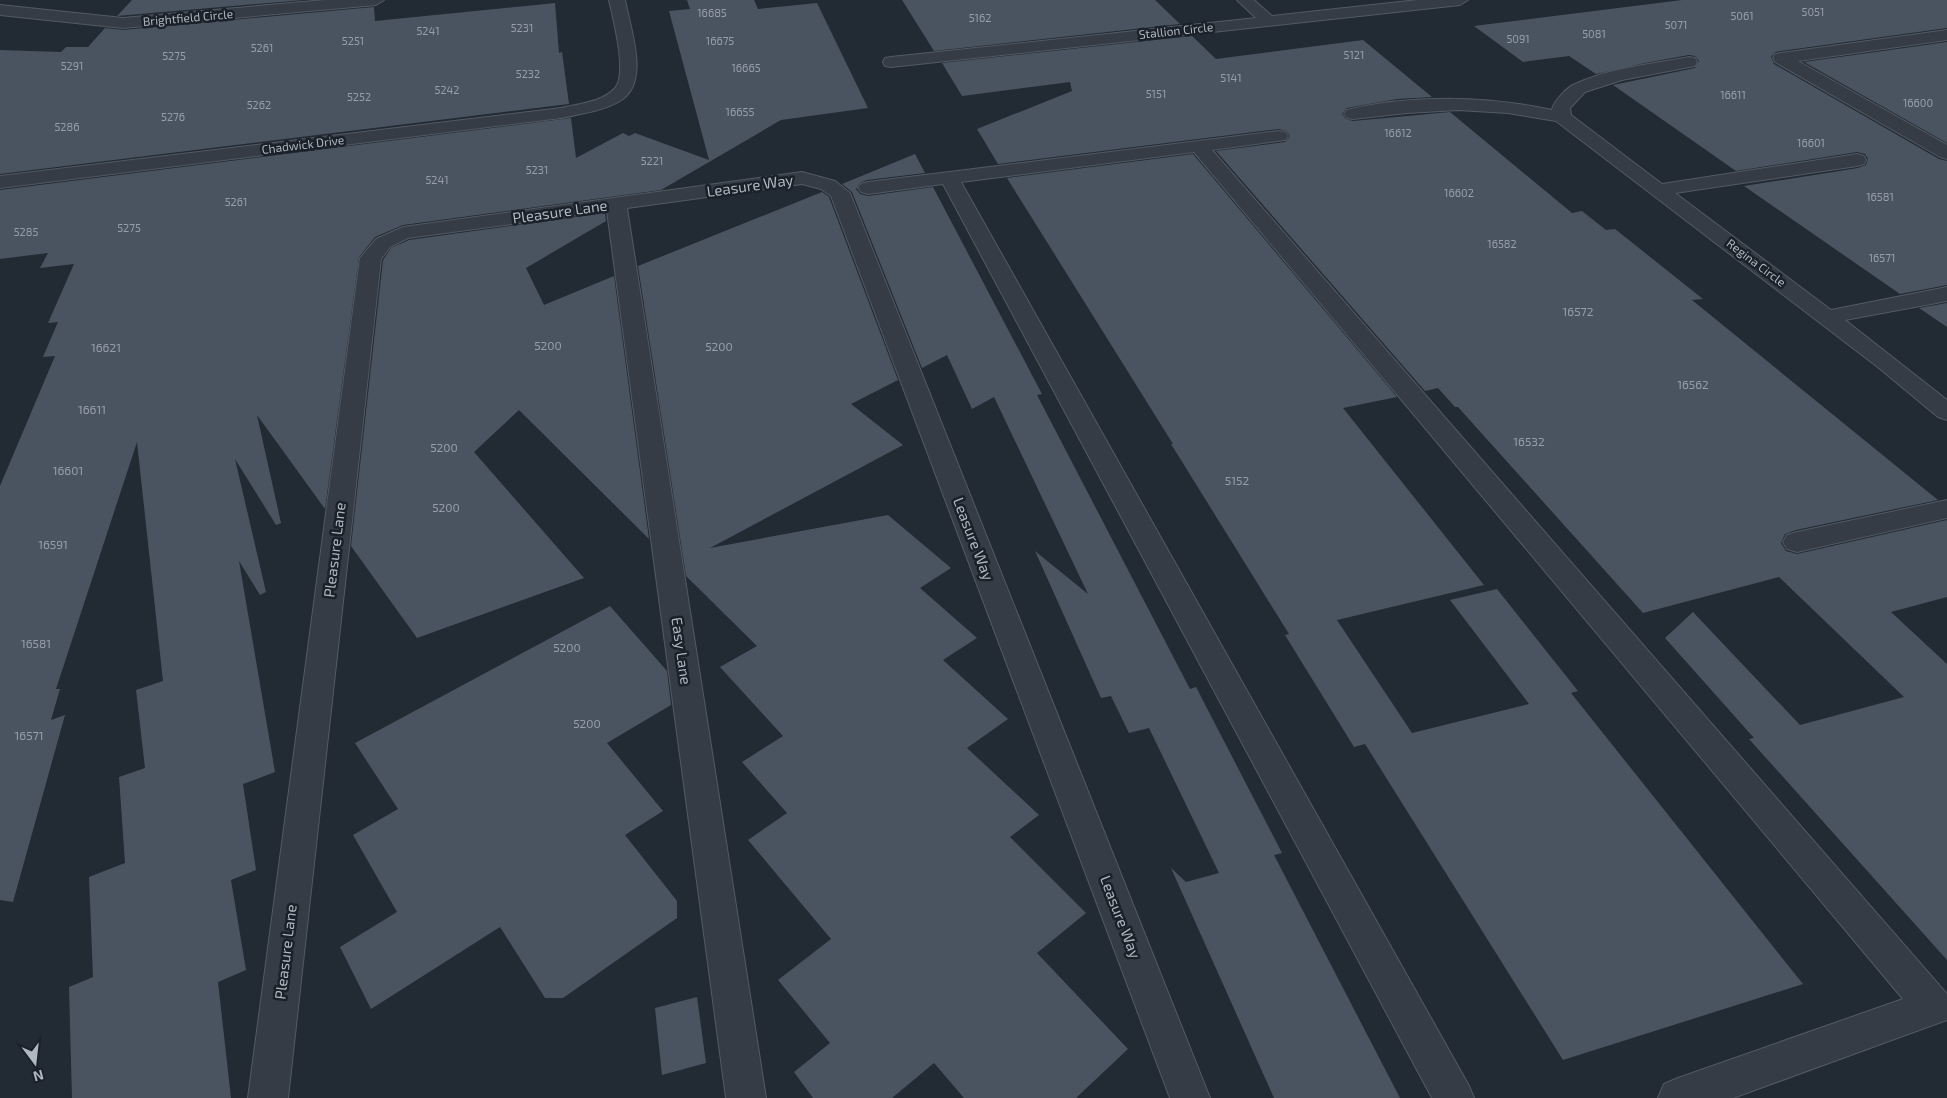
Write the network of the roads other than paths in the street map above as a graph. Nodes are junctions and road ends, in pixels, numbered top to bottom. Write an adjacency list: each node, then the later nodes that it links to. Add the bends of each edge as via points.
1 (376, 0): 5 (street, Brightfield Circle, via 123,23)
2 (617, 0): 17 (street, Chadwick Drive, via 629,75 626,88 606,102 561,113)
3 (1245, 0): 6 (street)
4 (1460, 0): 6 (street, Stallion Circle)
5 (0, 10)
6 (1269, 21): 8 (street, Stallion Circle)
7 (1947, 35): 14 (street, via 1781,58)
8 (891, 62)
9 (1689, 62): 11 (street, via 1618,76 1579,88 1561,107)
10 (1353, 114): 11 (street, via 1461,103 1498,105)
11 (1562, 117): 19 (street, Regina Circle)
12 (1279, 136): 13 (street)
13 (1199, 146): 16 (street); 26 (street, via 1934,1007)
14 (1947, 153)
15 (1857, 160): 19 (street)
16 (949, 178): 18 (street); 30 (street)
17 (0, 182)
18 (868, 188)
19 (1659, 190): 22 (street, Regina Circle)
20 (616, 204): 27 (street, Pleasure Lane, via 403,233 383,243 371,258); 28 (street, Easy Lane); 29 (street, Leasure Way, via 802,178 828,184 840,193)
21 (1947, 294): 22 (street)
22 (1827, 317): 23 (street, Regina Circle)
23 (1947, 412)
24 (1947, 509): 25 (street)
25 (1797, 542)
26 (1728, 1091): 31 (street)
27 (268, 1098)
28 (746, 1098)
29 (1190, 1098)
30 (1454, 1098)
31 (1678, 1098)

